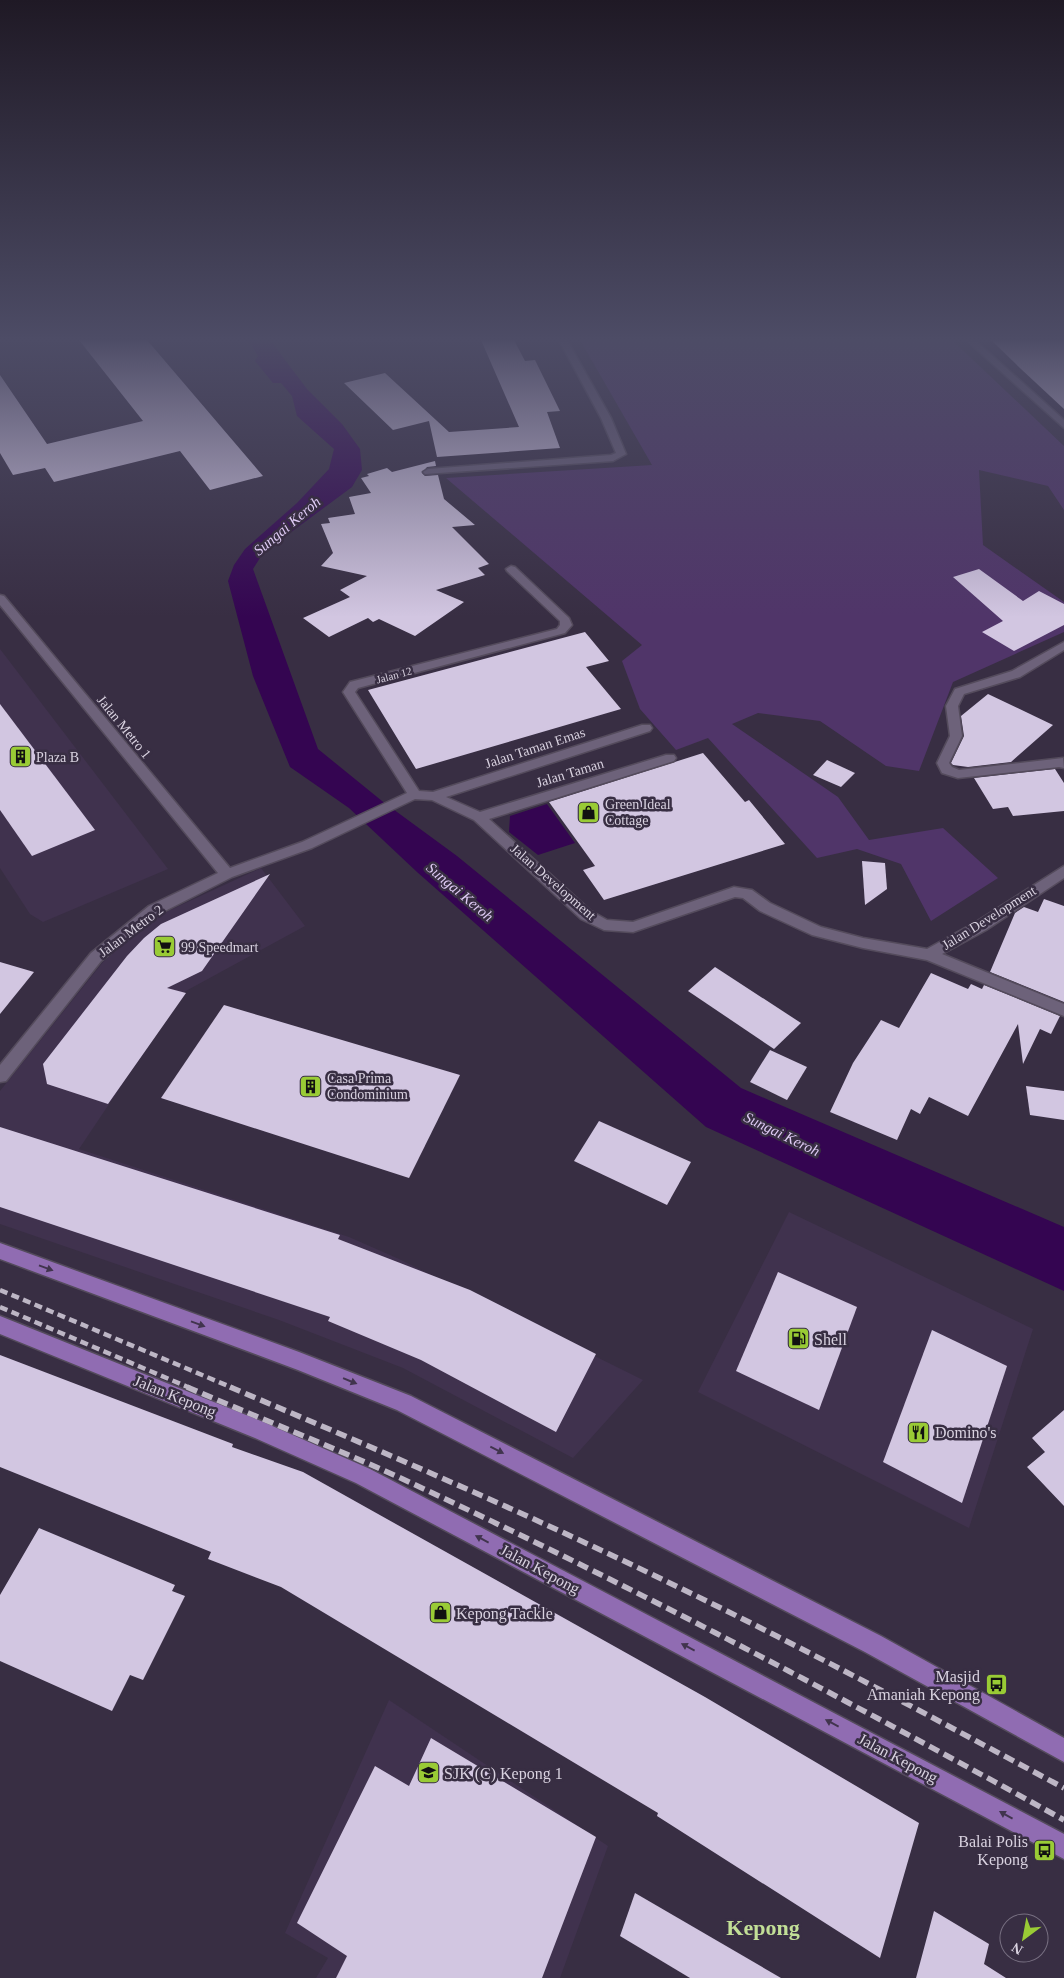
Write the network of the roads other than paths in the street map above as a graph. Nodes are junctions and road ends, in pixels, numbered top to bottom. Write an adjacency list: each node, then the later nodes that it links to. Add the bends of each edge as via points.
1 (612, 432): 2 (street, via 622,454 613,458)
2 (428, 472)
3 (510, 569): 9 (street, Jalan 12, via 564,620 566,625 561,631 354,685 349,692)
4 (0, 598): 13 (street, Jalan Metro 1)
5 (1064, 645): 8 (street, via 1016,674 959,692 952,706 956,736 943,763 946,770 958,774)
6 (646, 728): 10 (street, Jalan Taman Emas)
7 (670, 758): 11 (street, Jalan Taman)
8 (1064, 764)
9 (409, 796): 10 (street, Jalan Development); 13 (street, Jalan Metro 2, via 307,845)
10 (434, 796): 11 (street, Jalan Development)
11 (479, 817): 14 (street, Jalan Development, via 586,915 604,925 633,927 734,892 747,894 765,907 817,930 863,943)
12 (1064, 871): 14 (street, Jalan Development, via 981,926)
13 (227, 874): 16 (street, Jalan Metro 2, via 154,910 96,957)
14 (929, 954): 15 (street)
15 (1064, 1010)
16 (0, 1076)
17 (0, 1251): 19 (main road, one-way to 19, via 404,1403 873,1644)
18 (0, 1326): 20 (main road, Jalan Kepong, one-way to 18, via 363,1476 261,1431)
19 (1064, 1751)
20 (1064, 1848)

